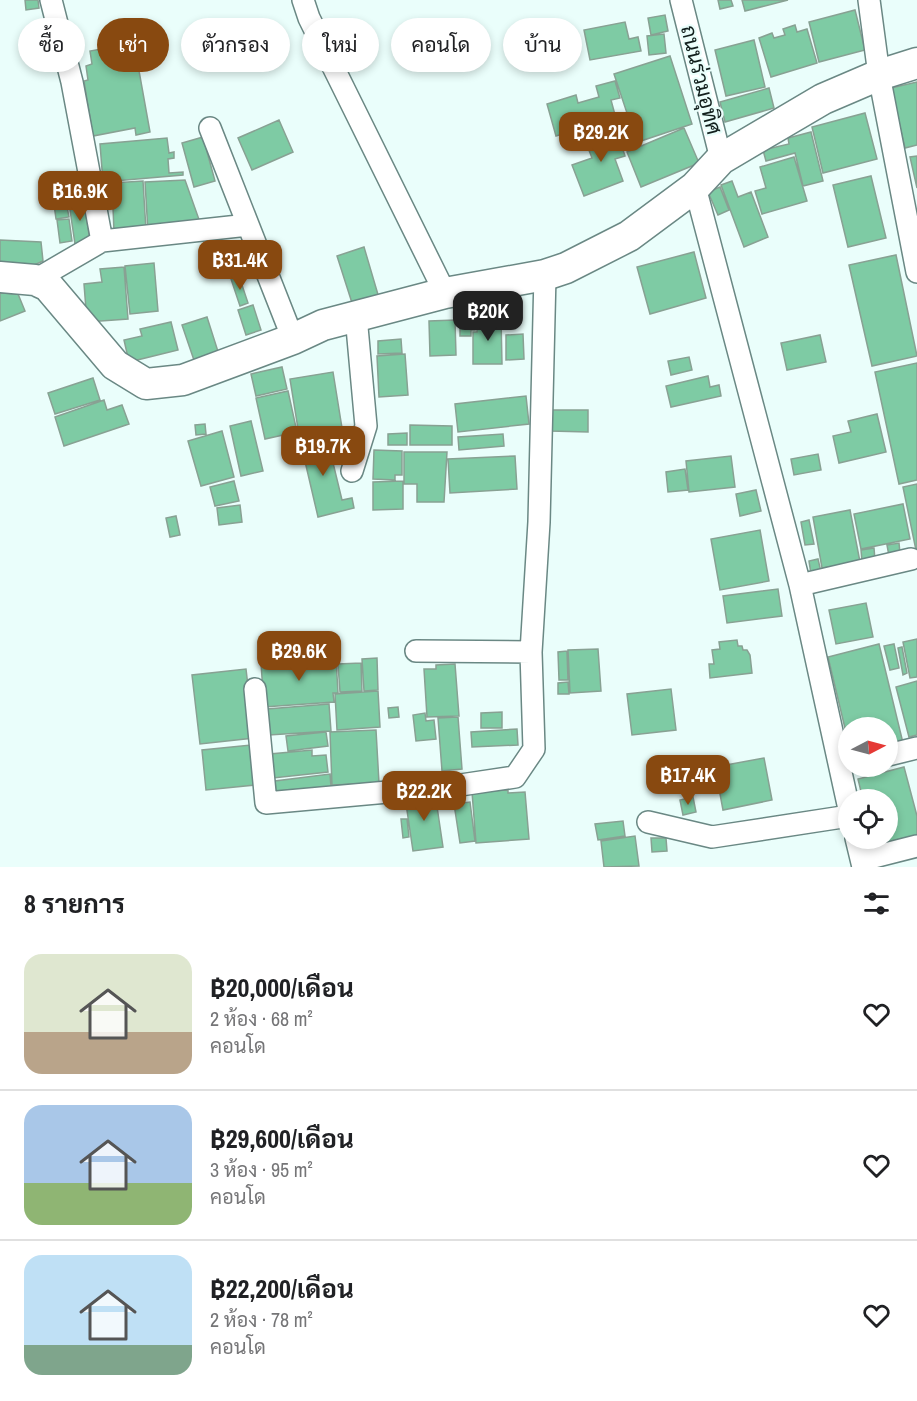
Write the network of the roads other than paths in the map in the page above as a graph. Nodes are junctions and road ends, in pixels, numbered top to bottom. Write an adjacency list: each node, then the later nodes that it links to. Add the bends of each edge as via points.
1 (51, 0): 11 (street, via 72,82)
2 (303, 0): 16 (street)
3 (681, 0): 8 (street, ถนนร่วมอุทิศ)
4 (869, 0): 6 (street)
5 (917, 63): 6 (street)
6 (879, 75): 8 (street, via 823,99); 12 (street)
7 (210, 128): 10 (street)
8 (721, 159): 9 (street)
9 (695, 188): 13 (street, via 629,236); 21 (street)
10 (248, 225): 11 (street); 18 (street)
11 (102, 241): 15 (street)
12 (917, 272)
13 (545, 275): 16 (street); 23 (street, via 539,522)
14 (0, 277): 15 (street)
15 (35, 280): 18 (street, via 48,286 115,365 146,384 183,380)
16 (445, 293): 17 (street)
17 (356, 316): 18 (street); 19 (street, via 366,426)
18 (293, 339)
19 (352, 471)
20 (911, 559): 21 (street)
21 (800, 585): 25 (street)
22 (416, 651): 23 (street)
23 (531, 652): 24 (street, via 534,749 515,777 454,786 266,803)
24 (255, 689)
25 (838, 740)
26 (917, 748): 27 (street)
27 (898, 753)
28 (838, 818): 29 (street, via 712,837)
29 (648, 822)
30 (917, 846): 32 (street)
31 (859, 849): 32 (street)
32 (862, 864)

